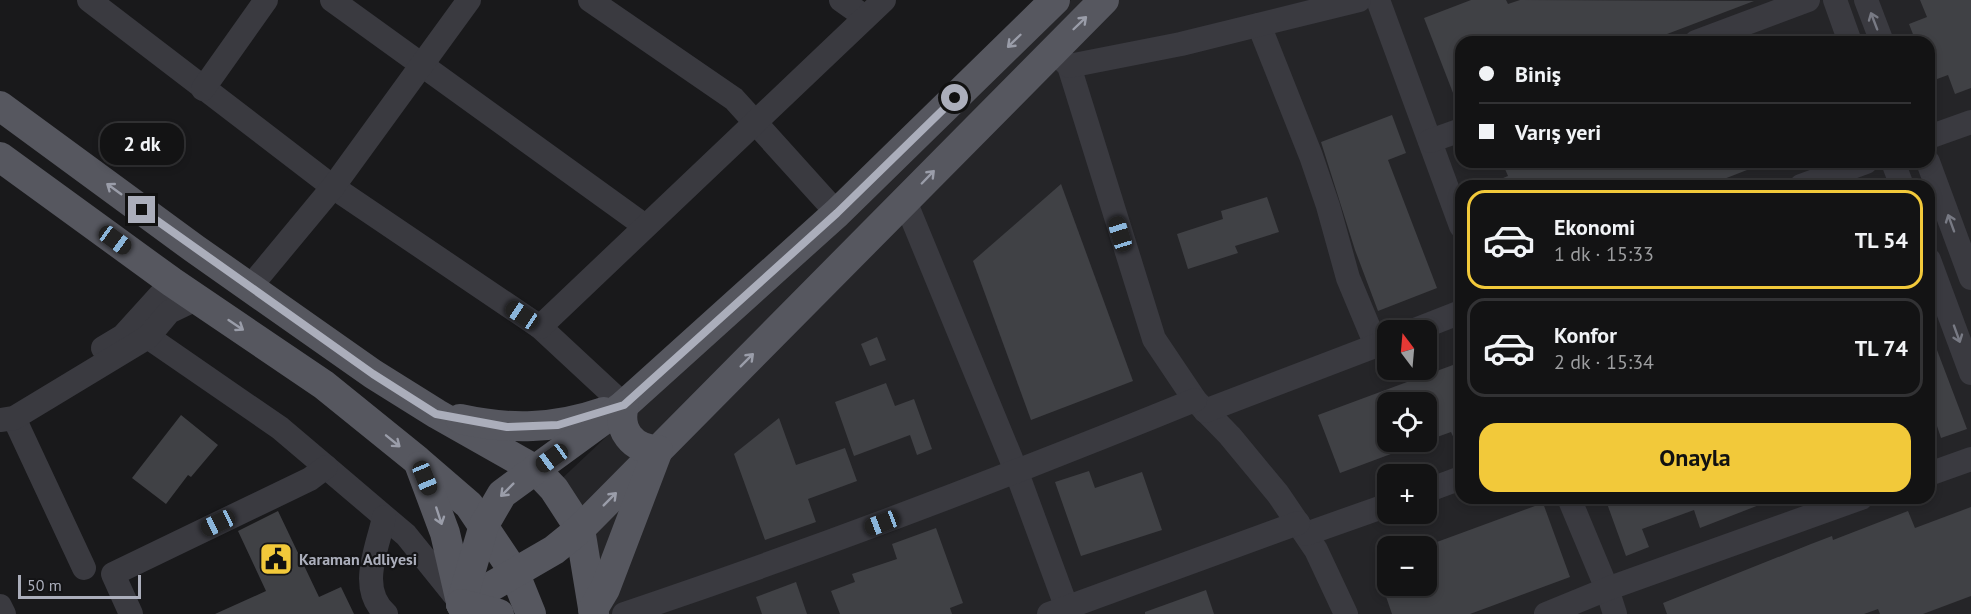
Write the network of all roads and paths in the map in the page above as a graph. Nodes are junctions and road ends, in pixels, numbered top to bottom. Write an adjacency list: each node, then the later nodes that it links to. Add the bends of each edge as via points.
1 (89, 0): 22 (street)
2 (266, 0): 22 (street)
3 (332, 0): 21 (street)
4 (469, 0): 21 (street)
5 (590, 0): 25 (street, via 734,99)
6 (841, 0): 15 (street)
7 (884, 0): 15 (street)
8 (1055, 0): 36 (main road, one-way to 36)
9 (1104, 0): 20 (main road, one-way to 9)
10 (1359, 0): 16 (street)
11 (1378, 0): 28 (street)
12 (1808, 0): 17 (street)
13 (1835, 0): 18 (street)
14 (1866, 0): 19 (street, one-way to 14)
15 (865, 17): 25 (street)
16 (1259, 25): 20 (street, via 1181,44); 46 (street, via 1329,206 1348,278)
17 (1712, 36)
18 (1848, 36)
19 (1880, 36)
20 (1061, 58): 34 (main road, one-way to 20); 51 (street, via 1154,339)
21 (422, 65): 33 (street); 37 (street)
22 (203, 89): 33 (street)
23 (0, 106): 40 (main road, one-way to 23)
24 (1971, 122): 27 (street)
25 (753, 123): 36 (street); 37 (street)
26 (1455, 132): 28 (street)
27 (1935, 135)
28 (1430, 141): 35 (street)
29 (0, 158): 39 (main road)
30 (1850, 168): 31 (street)
31 (1817, 180)
32 (1935, 181): 38 (street, one-way to 32)
33 (333, 187): 40 (street); 45 (street)
34 (905, 201): 54 (main road, one-way to 34); 60 (street)
35 (1455, 210)
36 (837, 213): 50 (main road)
37 (645, 226): 45 (street)
38 (1971, 278)
39 (172, 282): 41 (main road); 53 (street, via 123,336)
40 (250, 287): 52 (main road)
41 (196, 298): 47 (street, via 169,312); 56 (main road, one-way to 56, via 324,385)
42 (1936, 301): 49 (street, one-way to 49)
43 (1455, 314): 44 (street)
44 (1437, 321)
45 (540, 327): 50 (street)
46 (1377, 333)
47 (148, 337): 53 (street); 57 (street, via 280,428)
48 (1377, 345): 51 (street)
49 (1971, 373)
50 (624, 405): 52 (main road, via 582,419 530,428); 54 (main road, via 622,420 627,435 643,448); 58 (main road)
51 (1200, 406): 60 (street); 69 (street, via 1278,494)
52 (436, 414): 58 (main road)
53 (5, 417): 70 (street)
54 (658, 450): 68 (main road, one-way to 54); 75 (main road)
55 (1971, 459): 59 (street)
56 (418, 461): 67 (main road, via 469,505); 74 (main road, one-way to 74, via 445,533)
57 (326, 467): 66 (street); 78 (street, via 310,479 113,574)
58 (536, 470): 67 (main road, one-way to 67, via 502,495); 68 (main road, via 554,489)
59 (1935, 472)
60 (1017, 473): 76 (street); 82 (street, via 792,557)
61 (1455, 480): 62 (street)
62 (1437, 487)
63 (1572, 504): 72 (street)
64 (1844, 504): 72 (street)
65 (1377, 508): 69 (street)
66 (384, 517): 74 (street, via 406,535); 79 (street, via 369,580 378,607)
67 (484, 525): 71 (main road); 74 (main road)
68 (580, 529): 71 (main road, via 554,550); 75 (main road)
69 (1302, 529): 76 (street); 83 (street)
70 (84, 568)
71 (514, 572): 74 (main road); 81 (main road)
72 (1607, 589): 84 (street); 85 (street)
73 (0, 606): 77 (street)
74 (463, 611): 80 (main road)
75 (593, 611)
76 (1062, 612)
77 (4, 614)
78 (131, 614)
79 (386, 614)
80 (499, 614)
81 (531, 614)
82 (624, 614)
83 (1346, 614)
84 (1546, 614)
85 (1615, 614)

